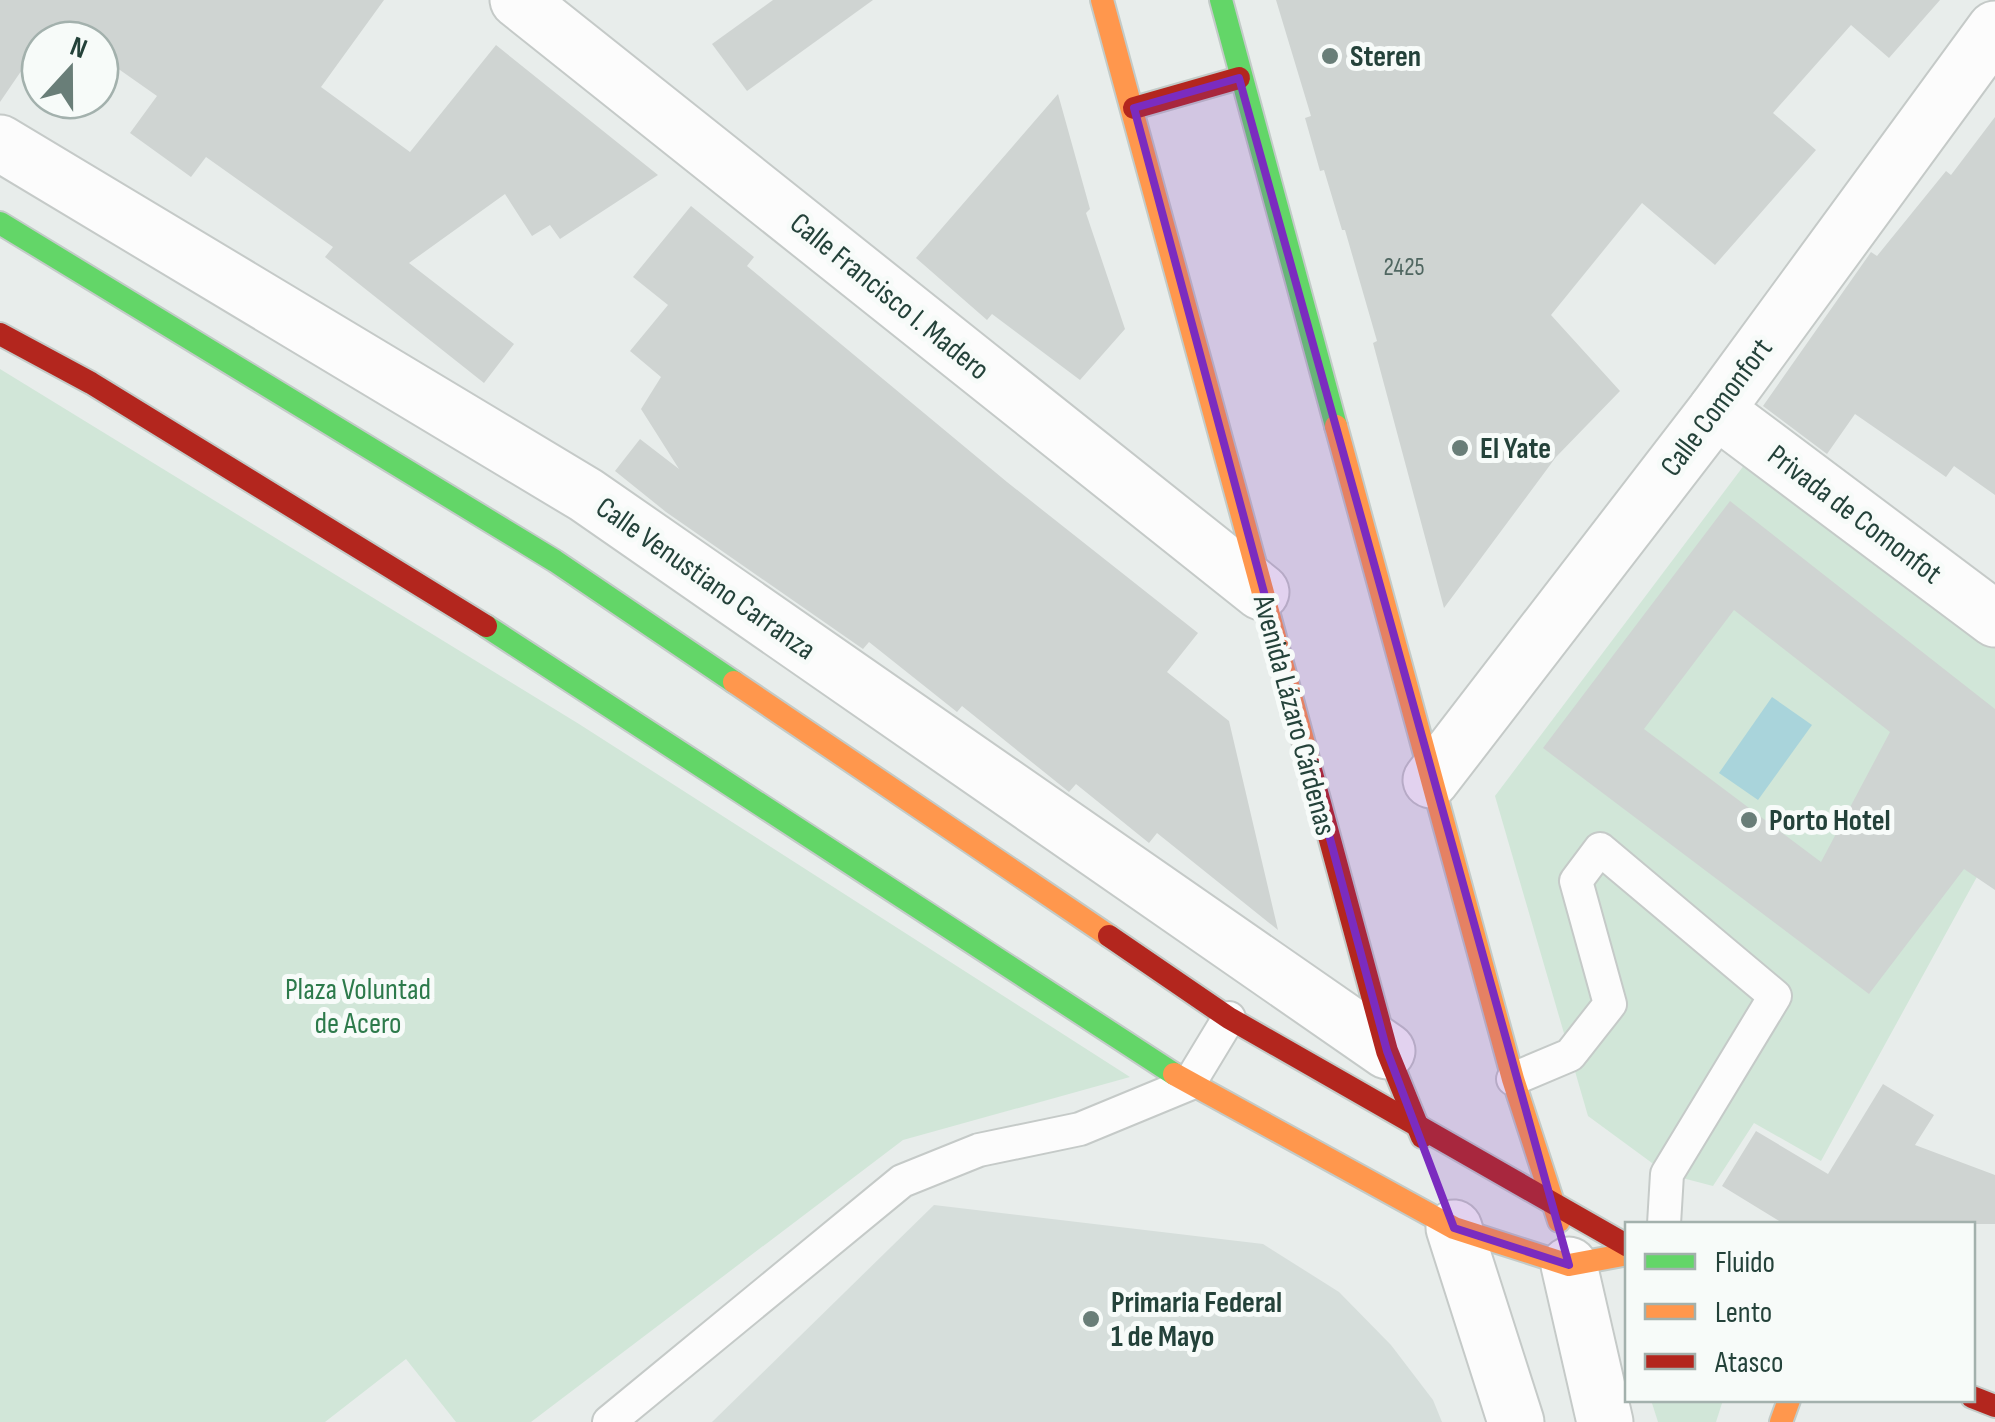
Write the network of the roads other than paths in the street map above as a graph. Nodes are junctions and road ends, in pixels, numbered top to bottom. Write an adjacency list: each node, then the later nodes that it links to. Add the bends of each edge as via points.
1 (518, 0): 11 (street, Calle Francisco I. Madero)
2 (1102, 0): 6 (main road, Avenida Lázaro Cárdenas)
3 (1221, 0): 5 (main road)
4 (1995, 29): 10 (street, Calle Comonfort)
5 (1238, 78): 6 (main road); 13 (main road)
6 (1134, 108): 11 (main road, Avenida Lázaro Cárdenas)
7 (0, 143): 15 (street, Calle Venustiano Carranza, via 586,495)
8 (0, 223): 14 (main road, via 555,561)
9 (0, 334): 17 (main road, via 91,383 580,684)
10 (1716, 410): 12 (street, Privada de Comonfot); 13 (street, Calle Comonfort)
11 (1261, 592): 15 (main road, Avenida Lázaro Cárdenas)
12 (1995, 619)
13 (1431, 780): 16 (main road)
14 (1229, 1018): 17 (lane); 18 (main road)
15 (1387, 1051): 18 (main road, Avenida Lázaro Cárdenas)
16 (1513, 1078): 20 (main road); 22 (lane, via 1570,1055 1610,1004 1576,881 1600,850 1776,996 1667,1174)
17 (1189, 1084): 21 (main road); 26 (lane, via 1080,1128 979,1150 902,1182)
18 (1418, 1126): 19 (main road, Avenida Lázaro Cárdenas); 20 (main road)
19 (1430, 1160)
20 (1556, 1204): 23 (main road); 25 (main road)
21 (1448, 1211): 25 (main road); 27 (street)
22 (1664, 1222)
23 (1625, 1244)
24 (1625, 1255): 25 (main road)
25 (1569, 1265): 28 (street)
26 (609, 1422)
27 (1516, 1422)
28 (1605, 1422)

